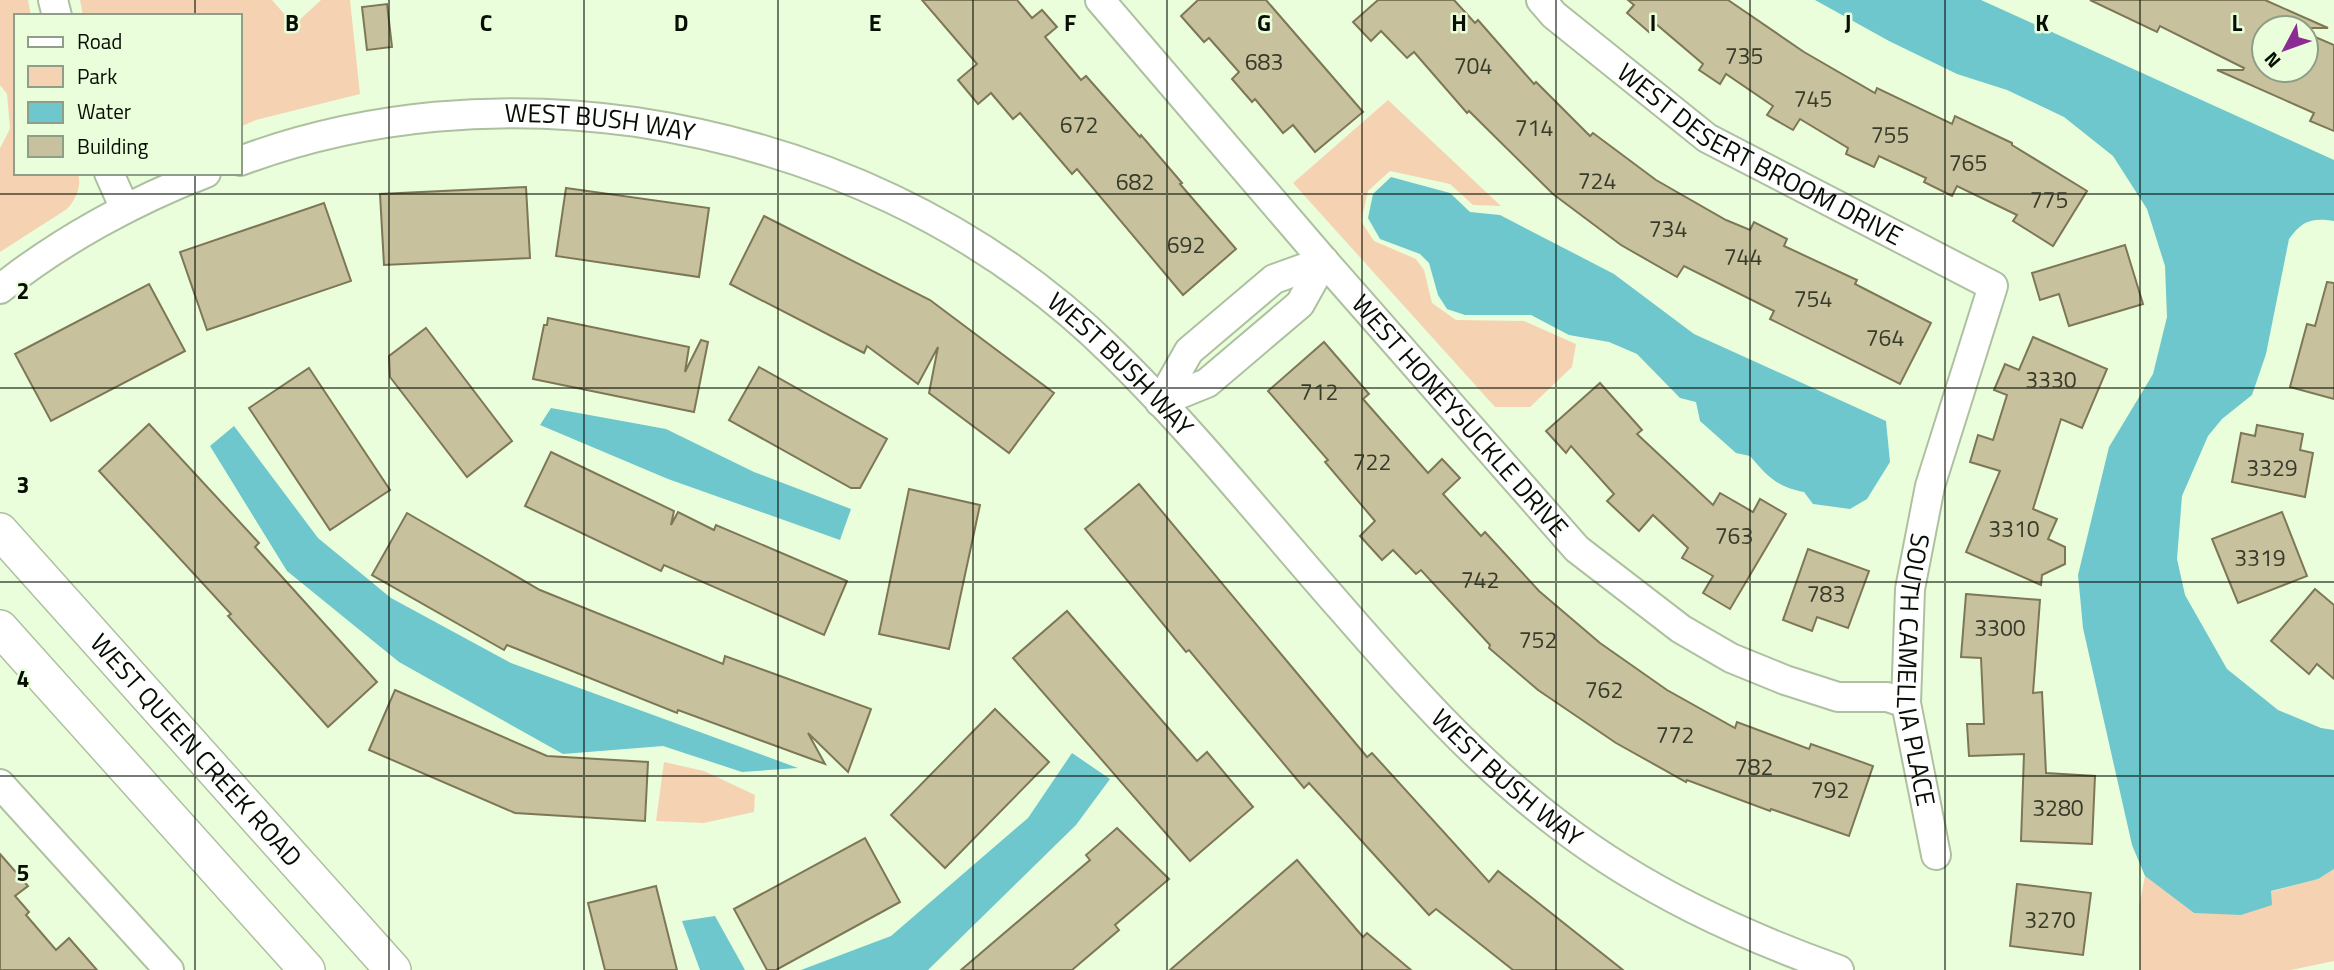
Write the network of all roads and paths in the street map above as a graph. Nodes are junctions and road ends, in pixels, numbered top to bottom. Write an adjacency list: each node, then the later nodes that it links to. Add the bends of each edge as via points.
1 (1100, 0): 7 (street, WEST HONEYSUCKLE DRIVE)
2 (1541, 0): 8 (street, WEST DESERT BROOM DRIVE, via 1707,138)
3 (242, 160): 10 (street, WEST BUSH WAY, via 396,120 510,113 631,121 761,148 847,178 954,230 1070,314)
4 (109, 175): 6 (street)
5 (201, 175): 6 (street)
6 (125, 209): 9 (street)
7 (1324, 261): 10 (street, via 1274,279 1189,351); 13 (street, WEST HONEYSUCKLE DRIVE, via 1577,549 1681,629 1731,659 1795,684 1838,697 1887,697)
8 (1993, 286): 13 (street, SOUTH CAMELLIA PLACE, via 1930,486 1910,589)
9 (0, 289)
10 (1160, 402): 19 (street, WEST BUSH WAY, via 1423,701 1527,800 1570,834 1662,893 1751,937)
11 (0, 531): 18 (main road, WEST QUEEN CREEK ROAD)
12 (0, 628): 17 (main road)
13 (1906, 703): 15 (street, SOUTH CAMELLIA PLACE)
14 (0, 785): 16 (street)
15 (1936, 855)
16 (169, 970)
17 (307, 970)
18 (393, 970)
19 (1839, 970)

